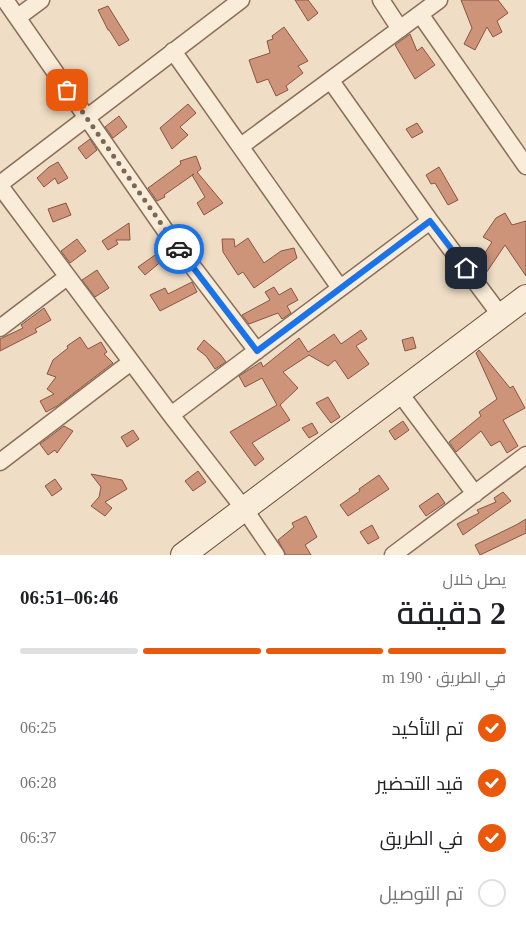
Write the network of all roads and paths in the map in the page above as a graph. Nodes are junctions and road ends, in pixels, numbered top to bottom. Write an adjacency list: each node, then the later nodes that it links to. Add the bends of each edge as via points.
1 (5, 0): 7 (street)
2 (41, 0): 7 (street)
3 (241, 0): 9 (street)
4 (381, 0): 8 (street)
5 (439, 0): 6 (street)
6 (420, 14): 8 (street); 13 (street)
7 (18, 17): 11 (street)
8 (400, 29): 10 (street)
9 (173, 52): 11 (street); 12 (street)
10 (331, 81): 12 (street); 15 (street)
11 (87, 118): 14 (street); 21 (street, via 167,233)
12 (241, 146): 17 (street)
13 (526, 166)
14 (0, 185): 16 (street)
15 (430, 221): 17 (street); 19 (street)
16 (67, 277): 20 (street); 22 (street)
17 (340, 288): 21 (street)
18 (526, 297): 19 (street)
19 (501, 316): 23 (street)
20 (0, 328)
21 (257, 351): 24 (street)
22 (131, 362): 24 (street); 26 (street)
23 (399, 392): 27 (street); 28 (street)
24 (171, 415): 28 (street)
25 (526, 455): 27 (street)
26 (0, 462)
27 (475, 494): 29 (street)
28 (245, 510): 30 (street); 31 (street)
29 (403, 552)
30 (183, 555)
31 (276, 555)

